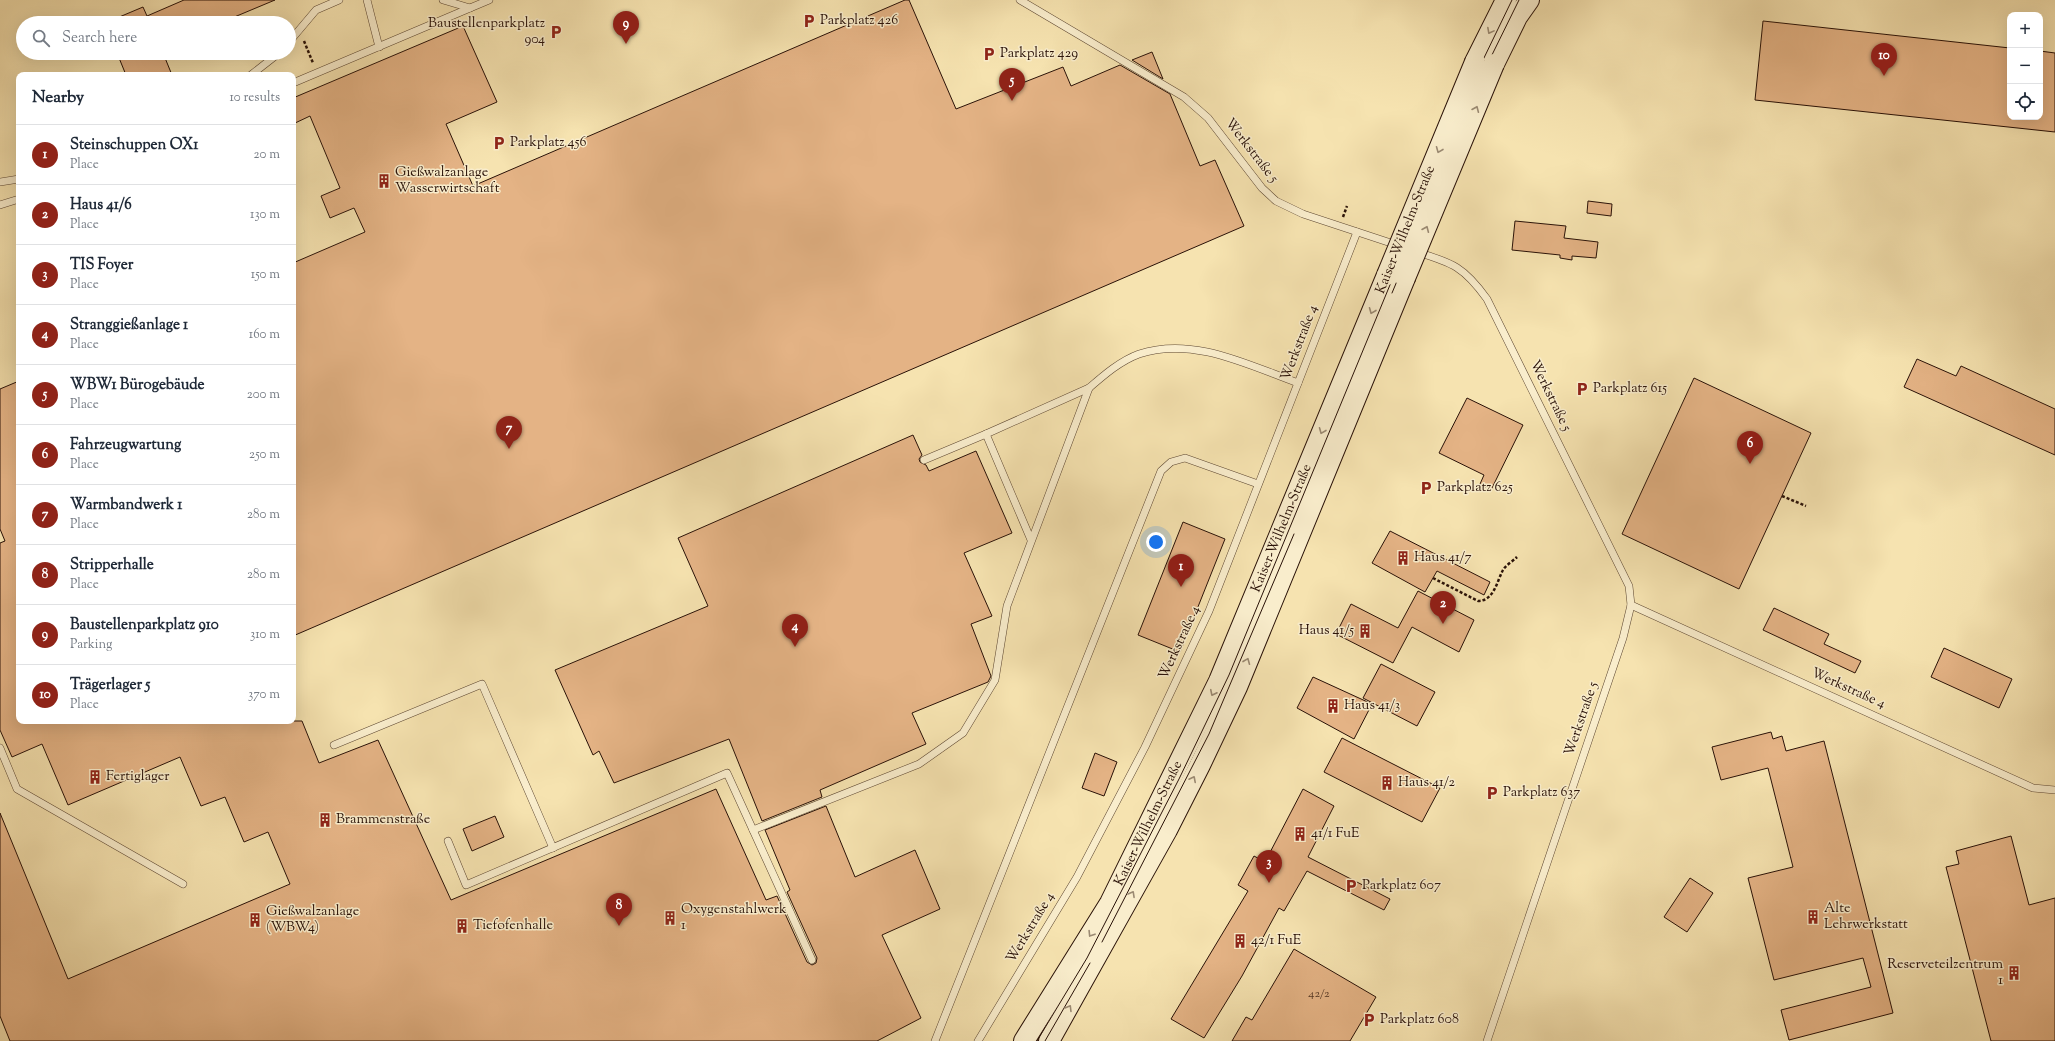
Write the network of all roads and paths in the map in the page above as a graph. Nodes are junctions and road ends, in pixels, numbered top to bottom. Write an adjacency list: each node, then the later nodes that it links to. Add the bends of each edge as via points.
1 (339, 0): 9 (lane, via 316,10)
2 (367, 0): 11 (lane)
3 (443, 0): 8 (lane)
4 (489, 0): 8 (lane)
5 (1020, 0): 21 (lane, Werkstraße 5, via 1184,97 1208,118 1262,188 1276,201 1303,214)
6 (1506, 0): 13 (main road, Kaiser-Wilhelm-Straße, one-way to 13)
7 (1529, 0): 13 (main road, Kaiser-Wilhelm-Straße)
8 (470, 8): 11 (lane)
9 (299, 30): 10 (lane); 15 (path)
10 (296, 34)
11 (378, 47): 15 (lane)
12 (271, 60): 14 (lane)
13 (1485, 63): 22 (main road, Kaiser-Wilhelm-Straße, bridge)
14 (256, 72)
15 (317, 73): 16 (lane)
16 (296, 82)
17 (16, 179): 18 (lane)
18 (0, 182)
19 (16, 200): 20 (lane)
20 (0, 205)
21 (1357, 232): 23 (lane, Werkstraße 4); 33 (lane, Werkstraße 5, via 1451,263 1473,280 1480,289 1511,345 1629,586)
22 (1396, 276): 44 (main road, Kaiser-Wilhelm-Straße, one-way to 44, via 1219,681 1110,903); 45 (main road, Kaiser-Wilhelm-Straße, one-way to 22, via 1168,830 1237,687)
23 (1298, 384): 24 (lane, via 1216,353 1165,348 1139,354 1111,369); 27 (lane, Werkstraße 4)
24 (1089, 388): 25 (lane); 30 (lane)
25 (986, 434): 26 (lane); 30 (lane)
26 (924, 460)
27 (1258, 484): 42 (lane, via 1185,458 1171,462 1161,471); 43 (lane, Werkstraße 4, via 1209,611 1145,747 1077,877)
28 (1782, 496): 29 (path)
29 (1806, 506)
30 (1031, 540): 37 (lane, via 1008,606 995,680 963,733 919,764)
31 (1517, 557): 32 (path, via 1504,569 1491,596 1483,601 1478,601)
32 (1433, 578)
33 (1631, 605): 36 (lane, Werkstraße 4, via 2033,788); 46 (lane, Werkstraße 5, via 1623,638)
34 (334, 745): 39 (lane, via 482,684)
35 (0, 748): 40 (lane, via 17,789)
36 (2055, 790)
37 (753, 830): 39 (lane, via 727,773); 41 (lane)
38 (448, 841): 39 (lane, via 466,885)
39 (553, 848)
40 (183, 884)
41 (812, 960)
42 (935, 1041)
43 (978, 1041)
44 (1024, 1041)
45 (1049, 1041)
46 (1487, 1041)

